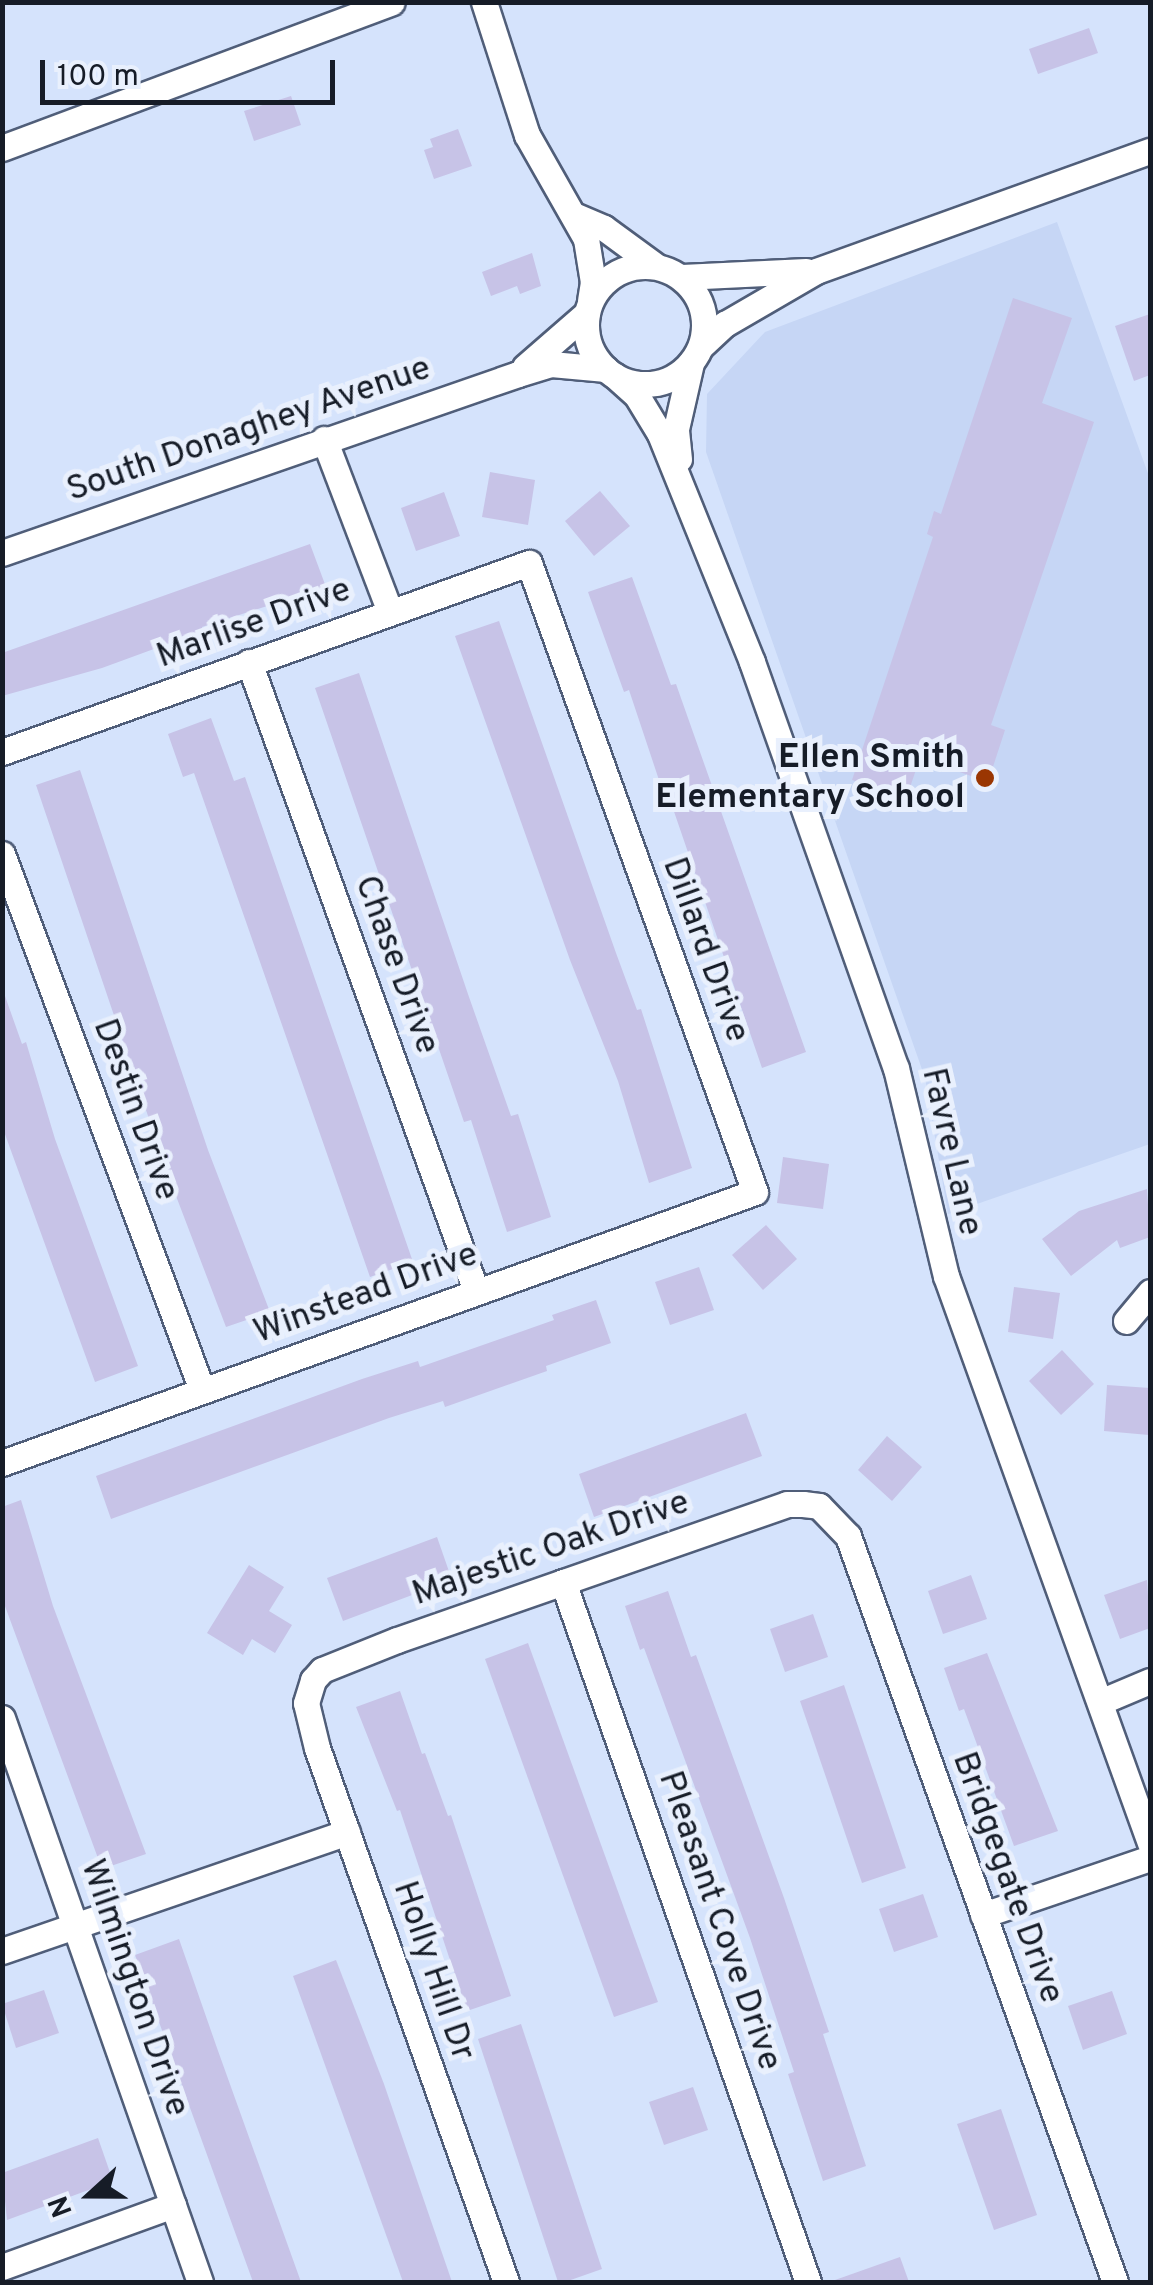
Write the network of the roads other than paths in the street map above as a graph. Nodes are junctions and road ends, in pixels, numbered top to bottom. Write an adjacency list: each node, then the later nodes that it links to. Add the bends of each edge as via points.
1 (392, 2): 3 (street)
2 (484, 2): 5 (street, via 528,135)
3 (2, 148)
4 (1150, 151): 7 (street)
5 (576, 216): 6 (street); 9 (street, via 591,259)
6 (656, 266): 8 (street); 9 (street, via 608,278)
7 (816, 271): 8 (street); 10 (street, via 725,324)
8 (682, 278): 10 (street, via 702,308)
9 (588, 309): 11 (street, via 586,333); 12 (street, South Donaghey Avenue)
10 (696, 354): 11 (street, via 664,382 630,382); 14 (street, Favre Lane, via 676,428)
11 (610, 372): 12 (street, South Donaghey Avenue, via 552,364); 14 (street, Favre Lane, via 650,417)
12 (518, 374): 13 (street, South Donaghey Avenue)
13 (324, 440): 15 (street, South Donaghey Avenue); 17 (street)
14 (682, 479): 31 (street, Favre Lane, via 896,1068 946,1276)
15 (2, 553)
16 (528, 563): 17 (street, Marlise Drive); 21 (street, Dillard Drive)
17 (390, 612): 18 (street, Marlise Drive)
18 (249, 662): 19 (street, Marlise Drive); 22 (street, Chase Drive)
19 (2, 752)
20 (2, 854): 25 (street, Destin Drive)
21 (754, 1192): 22 (street, Winstead Drive)
22 (476, 1292): 25 (street, Winstead Drive)
23 (1150, 1292): 24 (street)
24 (1126, 1322)
25 (202, 1390): 26 (street, Winstead Drive)
26 (2, 1462)
27 (819, 1506): 28 (street, Majestic Oak Drive, via 787,1504); 36 (street, Bridgegate Drive, via 848,1536)
28 (563, 1582): 29 (street, Majestic Oak Drive, via 397,1640); 43 (street, Pleasant Cove Drive)
29 (312, 1680): 33 (street, Holly Hill Dr, via 306,1703)
30 (1150, 1682): 31 (street)
31 (1100, 1702): 34 (street, Favre Lane)
32 (2, 1718): 37 (street, Wilmington Drive)
33 (347, 1832): 37 (street); 42 (street, Holly Hill Dr)
34 (1150, 1842)
35 (1150, 1858): 36 (street)
36 (983, 1915): 44 (street, Bridgegate Drive)
37 (76, 1926): 38 (street); 39 (street, Wilmington Drive)
38 (2, 1951)
39 (173, 2205): 40 (street); 41 (street, Wilmington Drive)
40 (2, 2267)
41 (200, 2282)
42 (506, 2282)
43 (808, 2282)
44 (1114, 2282)

